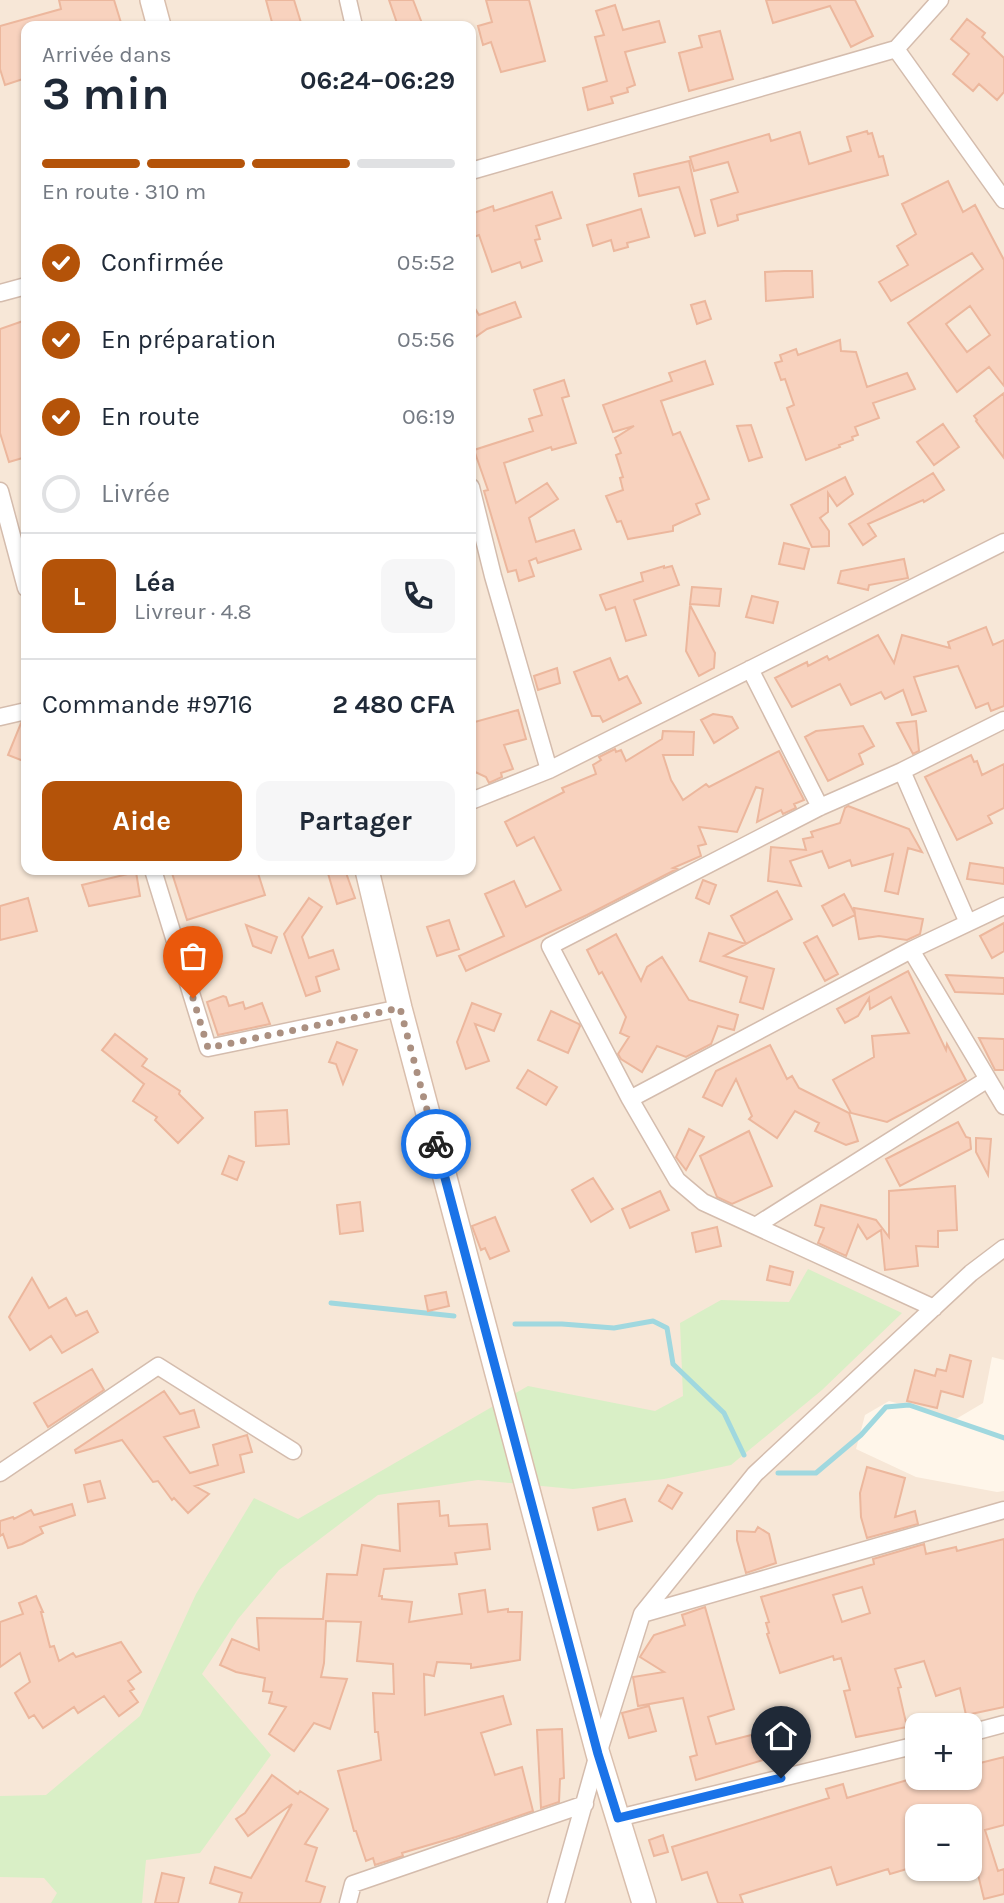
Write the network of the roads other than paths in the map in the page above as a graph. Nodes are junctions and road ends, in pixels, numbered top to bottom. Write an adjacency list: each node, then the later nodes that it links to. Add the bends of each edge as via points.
1 (152, 0): 4 (street)
2 (348, 0): 5 (street)
3 (940, 0): 6 (street)
4 (158, 21)
5 (353, 21)
6 (897, 48): 7 (street); 8 (street)
7 (476, 170)
8 (1004, 200)
9 (21, 287): 10 (street)
10 (0, 293)
11 (0, 491): 13 (street)
12 (476, 506): 20 (street)
13 (4, 519): 15 (street)
14 (1004, 542): 16 (street)
15 (21, 572)
16 (750, 669): 20 (street); 23 (street)
17 (21, 712): 18 (street)
18 (0, 718)
19 (1004, 720): 21 (street)
20 (549, 770): 22 (street)
21 (902, 771): 23 (street); 27 (street)
22 (476, 799)
23 (820, 807): 31 (street, via 550,946)
24 (155, 875): 29 (street, via 208,1048)
25 (368, 875): 29 (street)
26 (1004, 906): 27 (street)
27 (968, 923): 28 (street)
28 (911, 950): 30 (street); 31 (street)
29 (400, 1008): 43 (street)
30 (988, 1079): 32 (street); 33 (street)
31 (630, 1099): 33 (street, via 677,1180 703,1202)
32 (1004, 1106)
33 (757, 1225): 35 (street)
34 (1004, 1248): 35 (street)
35 (934, 1308): 39 (street, via 755,1474)
36 (293, 1451): 37 (street, via 158,1366)
37 (0, 1473)
38 (1004, 1510): 39 (street)
39 (642, 1614): 43 (street)
40 (1004, 1724): 41 (street)
41 (982, 1730)
42 (905, 1748): 45 (street)
43 (598, 1754): 44 (street); 45 (street)
44 (585, 1804): 46 (street, via 353,1884); 47 (street)
45 (618, 1818): 48 (street)
46 (348, 1903)
47 (556, 1903)
48 (644, 1903)

